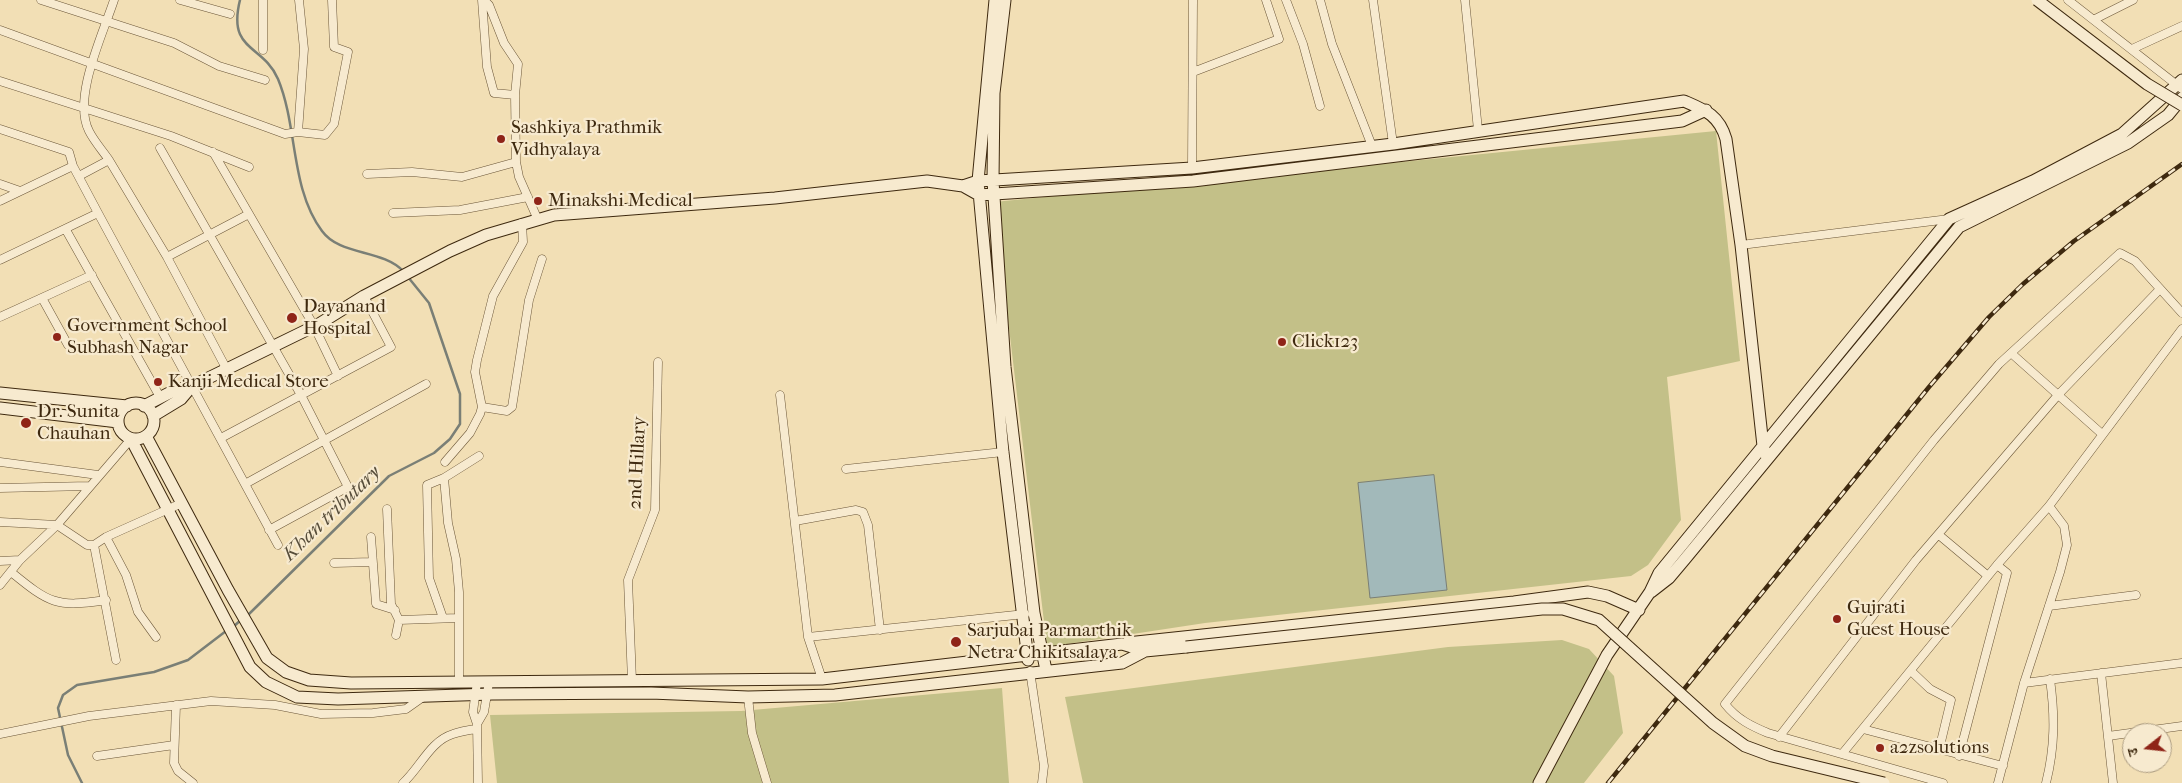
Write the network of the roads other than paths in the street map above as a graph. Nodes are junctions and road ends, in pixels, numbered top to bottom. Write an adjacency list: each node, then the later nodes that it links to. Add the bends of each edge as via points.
1 (41, 0): 22 (street)
2 (114, 0): 22 (street)
3 (180, 0): 20 (street)
4 (263, 0): 26 (street)
5 (299, 0): 40 (street, via 304,48)
6 (332, 0): 40 (street, via 334,47 348,52 334,124 325,135)
7 (483, 0): 32 (street, via 489,5 504,43 518,64); 32 (street, via 487,67 494,93)
8 (995, 0): 53 (street)
9 (1005, 0): 52 (street, via 994,93)
10 (1194, 0): 28 (street)
11 (1266, 0): 28 (street, via 1279,40)
12 (1286, 0): 35 (street, via 1303,44)
13 (1320, 0): 42 (street, via 1332,44)
14 (1373, 0): 41 (street)
15 (1465, 0): 39 (street)
16 (2037, 0): 34 (street, bridge, via 2142,80)
17 (2068, 0): 21 (street)
18 (2133, 0): 19 (street)
19 (2123, 2): 21 (street)
20 (230, 14)
21 (2095, 20): 25 (street)
22 (107, 22): 27 (street); 29 (street, via 174,43 219,66)
23 (2182, 26): 25 (street)
24 (0, 30): 27 (street)
25 (2132, 49): 31 (street)
26 (263, 50)
27 (92, 64): 36 (street); 40 (street)
28 (1193, 72): 49 (street)
29 (265, 80)
30 (0, 81): 36 (street)
31 (2180, 84): 64 (street, via 2122,134 2033,181)
32 (515, 95): 46 (street)
33 (2182, 98): 67 (street, via 2168,115 2128,143)
34 (2182, 105)
35 (1320, 106)
36 (82, 107): 44 (street); 45 (street, via 88,130)
37 (1706, 110): 39 (street, via 1684,102); 58 (street, via 1682,121 1203,180); 70 (street, via 1719,123 1726,139)
38 (0, 129): 47 (street, via 69,152)
39 (1478, 130): 41 (street)
40 (294, 133)
41 (1393, 144): 42 (street)
42 (1372, 146): 49 (street)
43 (160, 148): 69 (street)
44 (213, 152): 48 (street); 63 (street)
45 (109, 160): 51 (street); 71 (street)
46 (516, 162): 50 (street, via 462,177 412,172); 59 (street)
47 (73, 166): 51 (street); 56 (street)
48 (249, 167)
49 (1192, 168): 52 (street)
50 (367, 174)
51 (79, 176): 62 (street)
52 (993, 180): 53 (street); 58 (street)
53 (978, 181): 55 (street); 57 (street)
54 (0, 184): 56 (street)
55 (963, 186): 57 (street); 65 (street, via 908,182)
56 (20, 192): 60 (street)
57 (979, 195): 58 (street); 107 (street)
58 (994, 195): 145 (street, via 1005,367)
59 (528, 197): 61 (street, via 460,210); 65 (street)
60 (0, 201)
61 (393, 213)
62 (98, 214): 68 (street); 89 (street)
63 (249, 214): 69 (street); 80 (street)
64 (1948, 219): 67 (street); 70 (street); 106 (street)
65 (538, 220): 66 (street)
66 (522, 223): 76 (street, via 486,235); 98 (street, via 523,242 493,296 477,360 475,372)
67 (1959, 227): 109 (street)
68 (66, 230): 73 (street); 74 (street)
69 (211, 234): 71 (street); 83 (street)
70 (1741, 245): 106 (street)
71 (167, 256): 86 (street)
72 (542, 259): 98 (street, via 529,300 512,407 507,411)
73 (0, 260)
74 (92, 274): 77 (street); 94 (street)
75 (2160, 289): 78 (street); 84 (street, via 2135,261 2120,253); 93 (street)
76 (364, 296): 80 (street); 87 (street, via 392,347)
77 (42, 298): 79 (street); 82 (street)
78 (2182, 314)
79 (0, 317)
80 (314, 326): 83 (street); 87 (street)
81 (2182, 329): 101 (street)
82 (68, 345)
83 (272, 346): 86 (street); 91 (street)
84 (2011, 353): 93 (street); 179 (street, via 1934,440 1725,704 1746,724)
85 (658, 362): 166 (street, 2nd Hillary, via 655,510 628,580)
86 (226, 368): 89 (street)
87 (338, 376): 91 (street)
88 (426, 384): 105 (street)
89 (192, 386): 94 (street); 99 (street, via 181,399); 103 (street)
90 (0, 393): 95 (street)
91 (301, 395): 103 (street); 105 (street)
92 (780, 395): 122 (street)
93 (2058, 395): 101 (street); 126 (street)
94 (160, 397): 96 (street)
95 (127, 406): 96 (street); 100 (street)
96 (144, 406): 99 (street)
97 (0, 408): 100 (street)
98 (482, 408): 111 (street, via 470,433)
99 (153, 416): 102 (street, via 153,427)
100 (118, 422): 104 (street, via 120,429)
101 (2102, 434): 119 (street)
102 (146, 436): 104 (street); 118 (street)
103 (221, 438): 115 (street)
104 (131, 439): 113 (street); 121 (street)
105 (325, 441): 115 (street); 125 (street, via 348,487)
106 (1763, 446): 109 (street); 139 (street, via 1659,573)
107 (1002, 452): 112 (street); 146 (street)
108 (479, 456): 114 (street)
109 (1768, 458): 139 (street, via 1669,578)
110 (0, 462): 113 (street)
111 (445, 462)
112 (846, 469)
113 (98, 475): 116 (street)
114 (444, 478): 147 (street, via 427,485 426,506 430,578); 148 (street, via 456,559)
115 (245, 484): 125 (street)
116 (89, 486): 117 (street); 124 (street)
117 (0, 488)
118 (182, 503): 121 (street); 167 (street, via 267,658 286,672 309,680 351,683)
119 (2049, 506): 135 (street); 142 (street, via 2064,526 2067,545)
120 (387, 508): 143 (street, via 391,604)
121 (168, 509): 127 (street); 171 (street, via 250,667 266,682 297,697)
122 (795, 521): 150 (street, via 856,510 863,512 868,525); 153 (street)
123 (0, 522): 124 (street)
124 (57, 525): 129 (street, via 86,545); 131 (street)
125 (269, 530): 130 (street)
126 (1939, 535): 137 (street); 179 (street, via 1916,560)
127 (106, 537): 129 (street); 152 (street, via 126,575 138,612)
128 (371, 537): 133 (street)
129 (94, 545): 141 (street)
130 (278, 545)
131 (20, 560): 132 (street); 136 (street)
132 (0, 561)
133 (372, 562): 134 (street); 143 (street, via 376,604)
134 (334, 563)
135 (1997, 565): 137 (street); 184 (street, via 2008,573)
136 (11, 572): 138 (street); 141 (street, via 36,593 59,604)
137 (1988, 576): 162 (street)
138 (0, 585)
139 (1650, 592): 144 (street)
140 (2136, 595): 142 (street)
141 (106, 600): 158 (street)
142 (2049, 606): 169 (street)
143 (395, 610): 149 (street)
144 (1639, 610): 154 (street, via 1607,596 1588,592); 191 (street, via 1607,655)
145 (1034, 613): 146 (street); 156 (street)
146 (1021, 615): 150 (street); 157 (street)
147 (443, 618): 148 (street); 149 (street)
148 (458, 618): 167 (street)
149 (399, 620): 151 (street)
150 (880, 630): 153 (street)
151 (396, 634)
152 (156, 637)
153 (808, 637): 164 (street)
154 (1122, 644): 155 (street); 156 (street)
155 (1146, 651): 160 (street, via 1122,663); 192 (street, bridge, via 1563,609 1599,620 1713,723 1745,746 1772,756)
156 (1044, 652): 157 (street); 160 (street)
157 (1028, 654): 161 (street); 164 (street)
158 (116, 660)
159 (2182, 663): 163 (street)
160 (1046, 670): 161 (street)
161 (1030, 671): 172 (street, via 835,695); 190 (street, via 1044,766)
162 (1911, 672): 176 (street); 181 (street, via 1930,689 1951,700)
163 (2100, 673): 165 (street); 178 (street)
164 (822, 679): 166 (street)
165 (2050, 679): 169 (street); 195 (street, via 2055,717)
166 (632, 681): 168 (street)
167 (459, 682): 168 (street)
168 (483, 682): 170 (street); 170 (street)
169 (2024, 682): 185 (street)
170 (481, 694): 171 (street); 172 (street, via 651,693); 174 (street, via 484,712)
171 (425, 696): 173 (street, via 406,709 373,713 321,714 275,705 211,702)
172 (748, 697): 189 (street, via 752,733)
173 (176, 705): 177 (street, via 89,716); 180 (street)
174 (477, 726): 187 (street, via 442,741); 188 (street)
175 (2182, 726): 178 (street)
176 (1863, 729): 181 (street); 182 (street)
177 (0, 734)
178 (2108, 736): 196 (street)
179 (1779, 737): 182 (street)
180 (174, 745): 183 (street); 186 (street, via 174,763 178,771)
181 (1940, 750): 184 (street)
182 (1842, 754): 193 (street)
183 (97, 756)
184 (1959, 756): 185 (street)
185 (2002, 766): 194 (street)
186 (193, 783)
187 (403, 783)
188 (478, 783)
189 (767, 783)
190 (1042, 783)
191 (1539, 783)
192 (1884, 783)
193 (1943, 783)
194 (1998, 783)
195 (2046, 783)
196 (2114, 783)

